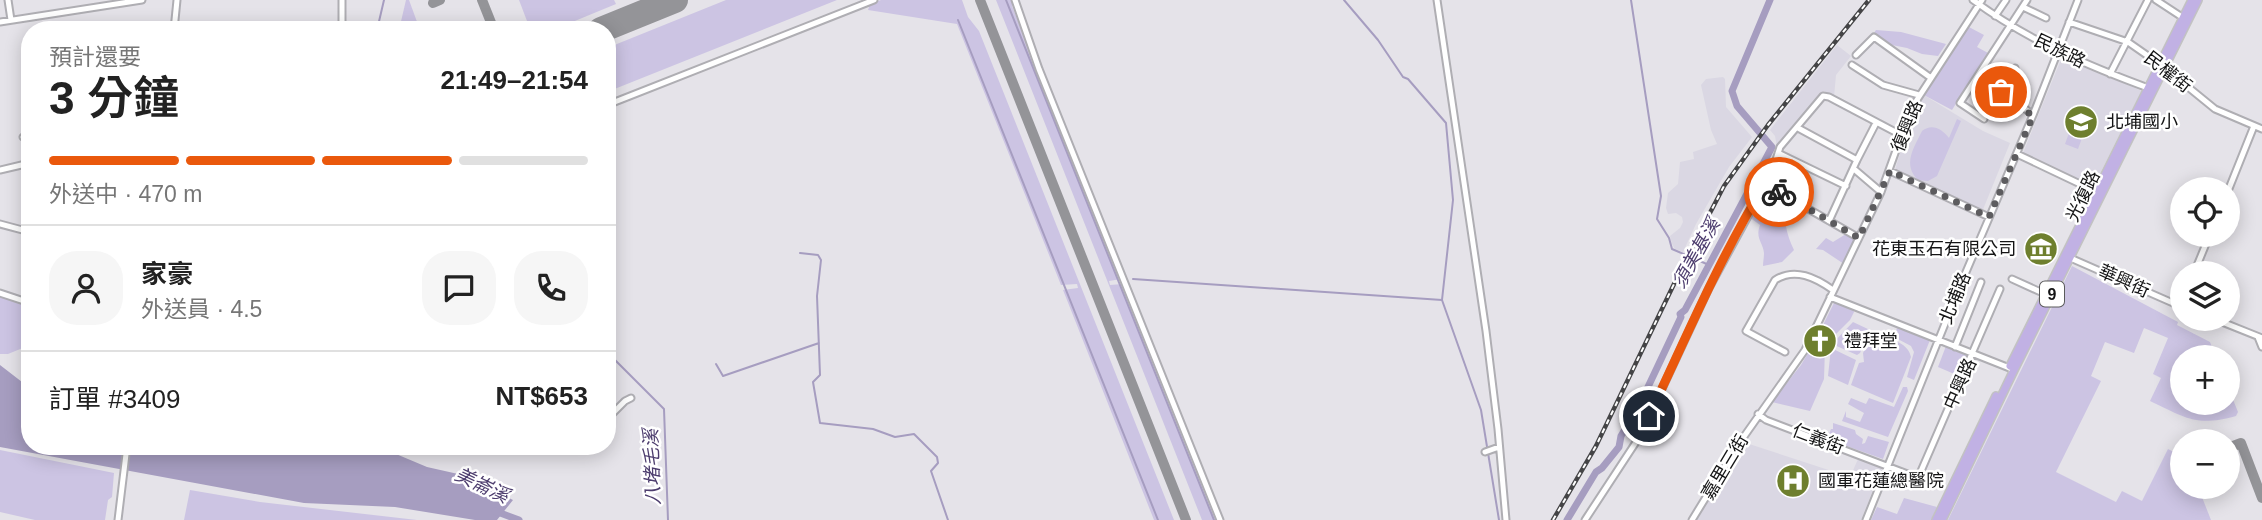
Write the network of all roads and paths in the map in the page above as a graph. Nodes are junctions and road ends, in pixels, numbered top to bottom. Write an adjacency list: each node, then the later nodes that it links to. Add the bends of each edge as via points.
1 (8, 0): 21 (street)
2 (142, 0): 21 (street)
3 (177, 0): 22 (street)
4 (342, 0): 23 (street)
5 (874, 0): 39 (street)
6 (1015, 0): 91 (street, via 1048,94)
7 (1437, 0): 85 (street)
8 (1973, 0): 16 (street, 民族路)
9 (2006, 0): 18 (street)
10 (2027, 0): 17 (street)
11 (2078, 0): 25 (street, 北埔路)
12 (2148, 0): 27 (street)
13 (2155, 0): 20 (street)
14 (2192, 0): 20 (main road, 光復路 / 9)
15 (2198, 0): 20 (main road, 光復路 / 9)
16 (1980, 2): 18 (street, 民族路); 35 (street, 復興路)
17 (2023, 7): 19 (street); 26 (street)
18 (1995, 16): 26 (street, 民族路)
19 (2046, 18)
20 (2186, 19): 31 (main road, 光復路 / 9)
21 (11, 20): 24 (street)
22 (175, 21)
23 (342, 21)
24 (0, 22)
25 (2069, 22): 27 (street, 民權街); 28 (street, 北埔路)
26 (2011, 27): 28 (street, 民族路); 33 (street)
27 (2128, 42): 31 (street, 民權街); 34 (street)
28 (2058, 52): 34 (street, 民族路); 40 (street, 北埔路)
29 (1856, 55): 35 (street, via 1874,37)
30 (1852, 65): 38 (street, via 1883,85)
31 (2163, 67): 36 (main road, 光復路 / 9); 43 (street, 民權街, via 2215,109)
32 (2015, 68): 37 (street)
33 (1980, 74): 37 (street); 41 (street, via 1960,103)
34 (2110, 74): 36 (street, 民族路)
35 (1931, 78): 38 (street, 復興路)
36 (2152, 89): 58 (main road, 光復路 / 9)
37 (2001, 92): 40 (street)
38 (1919, 94): 46 (street, 復興路)
39 (616, 101)
40 (2033, 116): 48 (street, 北埔路)
41 (1984, 119)
42 (1876, 122): 44 (street, via 1823,96); 46 (street); 49 (street)
43 (2254, 126): 45 (street, 民權街); 54 (street)
44 (1798, 128): 47 (street); 49 (street)
45 (2262, 130)
46 (1901, 135): 53 (street, 復興路)
47 (1778, 153): 55 (street); 56 (street)
48 (2017, 153): 58 (street); 59 (street, 北埔路)
49 (1857, 160): 51 (street)
50 (21, 165): 52 (street)
51 (1853, 169): 56 (street); 57 (street)
52 (0, 170)
53 (1890, 171): 57 (street, 復興路); 59 (street)
54 (2234, 177)
55 (1765, 184): 60 (street); 93 (street, via 1709,288 1640,436)
56 (1846, 186): 60 (street)
57 (1881, 192): 63 (street, 復興路)
58 (2099, 193): 64 (main road, 光復路 / 9)
59 (1989, 217): 76 (street, 北埔路)
60 (1829, 221): 63 (street)
61 (0, 224): 62 (street)
62 (21, 230)
63 (1859, 238): 68 (street, 復興路)
64 (2068, 256): 70 (main road, 光復路 / 9); 73 (street, 華興街); 81 (main road, 光復路 / 9)
65 (2012, 279): 70 (street)
66 (1981, 282): 77 (street)
67 (2000, 289): 80 (street, 中興路)
68 (1833, 290): 71 (street, 復興路); 79 (street, via 1810,275 1775,281 1746,331)
69 (0, 293): 72 (street)
70 (2045, 294): 81 (main road, 光復路 / 9)
71 (1830, 297): 76 (street); 84 (street, 嘉里三街, via 1805,350)
72 (21, 300)
73 (2170, 300)
74 (2240, 329): 75 (street)
75 (2260, 337): 78 (street)
76 (1938, 340): 77 (street); 88 (street, 北埔路)
77 (1955, 347): 80 (street)
78 (2262, 347)
79 (1785, 352)
80 (1974, 354): 81 (street); 89 (street, 中興路)
81 (2011, 369): 96 (main road, 光復路 / 9); 97 (main road, 光復路 / 9)
82 (631, 398): 83 (street)
83 (616, 410)
84 (1758, 414): 88 (street, 仁義街); 94 (street, 嘉里三街)
85 (1499, 447): 86 (street); 92 (street)
86 (1485, 452)
87 (126, 455): 90 (street)
88 (1888, 466): 89 (street, 仁義街); 95 (street, 北埔路)
89 (1918, 478)
90 (118, 520)
91 (1220, 520)
92 (1506, 520)
93 (1585, 520)
94 (1692, 520)
95 (1866, 520)
96 (1936, 520)
97 (1942, 520)

